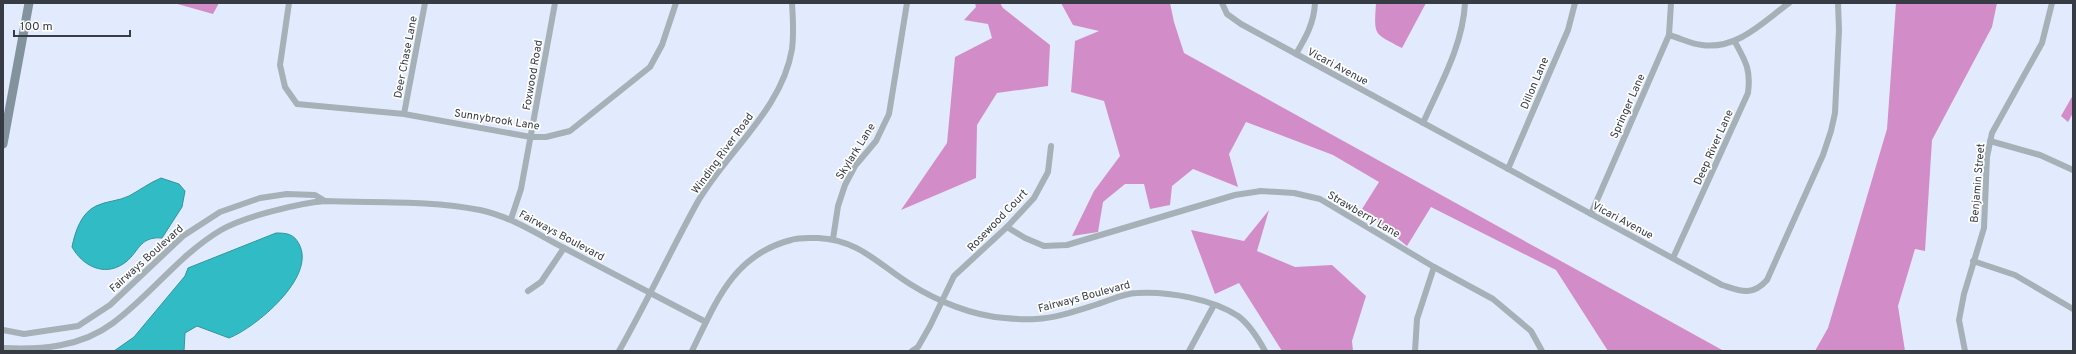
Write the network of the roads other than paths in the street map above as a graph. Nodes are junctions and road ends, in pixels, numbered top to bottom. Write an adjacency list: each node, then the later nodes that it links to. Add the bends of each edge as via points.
1 (29, 3): 23 (street)
2 (289, 3): 19 (street, Sunnybrook Lane, via 280,65 285,87 297,104)
3 (425, 3): 19 (street, Deer Chase Lane)
4 (555, 3): 21 (street, Foxwood Road)
5 (676, 3): 21 (street, Sunnybrook Lane, via 662,45 650,67 570,131 546,137)
6 (792, 3): 37 (street, Winding River Road, via 792,48 785,75 772,101 716,174 698,202)
7 (907, 3): 31 (street, Skylark Lane, via 889,114 876,140 855,166 845,185 838,206)
8 (1222, 3): 18 (street, Vicari Avenue, via 1227,14 1240,24)
9 (1315, 3): 18 (street, via 1308,35)
10 (1465, 3): 20 (street, via 1451,61)
11 (1574, 3): 25 (street, Dillon Lane, via 1568,30)
12 (1671, 3): 16 (street, Springer Lane)
13 (1789, 3): 17 (street)
14 (1838, 3): 33 (street, Vicari Avenue, via 1835,113 1823,155 1767,280 1760,288 1742,292 1722,285)
15 (2052, 3): 22 (street, Benjamin Street, via 2042,43)
16 (1669, 35): 17 (street, via 1701,45 1718,46); 28 (street, Springer Lane)
17 (1735, 42): 33 (street, Deep River Lane, via 1750,76 1748,93)
18 (1296, 54): 20 (street, Vicari Avenue)
19 (404, 114): 21 (street, Sunnybrook Lane)
20 (1423, 123): 25 (street, Vicari Avenue)
21 (531, 137): 29 (street, Foxwood Road, via 521,189)
22 (1990, 141): 26 (street, via 2040,155); 34 (street, Benjamin Street, via 1984,228)
23 (3, 144)
24 (1051, 146): 30 (street, Rosewood Court, via 1048,172 1034,198)
25 (1508, 169): 28 (street, Vicari Avenue)
26 (2073, 170)
27 (325, 201): 29 (street, Fairways Boulevard, via 453,205); 42 (street, Fairways Boulevard, via 315,195 287,194 260,198 220,212 183,236 110,305 78,326 24,334); 43 (street, Fairways Boulevard, via 309,202 242,220 221,230 184,257 112,324 88,337 49,348)
28 (1591, 214): 33 (street, Vicari Avenue)
29 (511, 219): 32 (street, Fairways Boulevard)
30 (1007, 227): 35 (street, Strawberry Lane, via 1044,246 1067,245 1235,195 1261,191 1294,193 1320,199); 38 (street, Rosewood Court, via 954,276)
31 (833, 239): 38 (street, Fairways Boulevard, via 846,242 867,253 908,283); 41 (street, Fairways Boulevard, via 793,239 748,261 732,276)
32 (564, 248): 36 (street, via 541,282); 37 (street, Fairways Boulevard)
33 (1673, 258)
34 (1973, 261): 40 (street, via 2015,275); 51 (street, Benjamin Street, via 1959,320)
35 (1434, 267): 49 (street, via 1417,319); 50 (street, Strawberry Lane, via 1493,299 1510,312 1531,331)
36 (528, 291)
37 (652, 293): 41 (street, Fairways Boulevard); 45 (street, Winding River Road)
38 (942, 300): 39 (street, Fairways Boulevard, via 963,309 999,318 1035,320 1069,313 1136,293 1191,297); 44 (street, Rosewood Court)
39 (1214, 305): 47 (street); 48 (street, Fairways Boulevard, via 1239,317)
40 (2073, 309)
41 (706, 322): 46 (street, Fairways Boulevard)
42 (3, 330)
43 (3, 348)
44 (917, 350)
45 (620, 351)
46 (692, 351)
47 (1190, 351)
48 (1265, 351)
49 (1415, 351)
50 (1542, 351)
51 (1965, 351)

